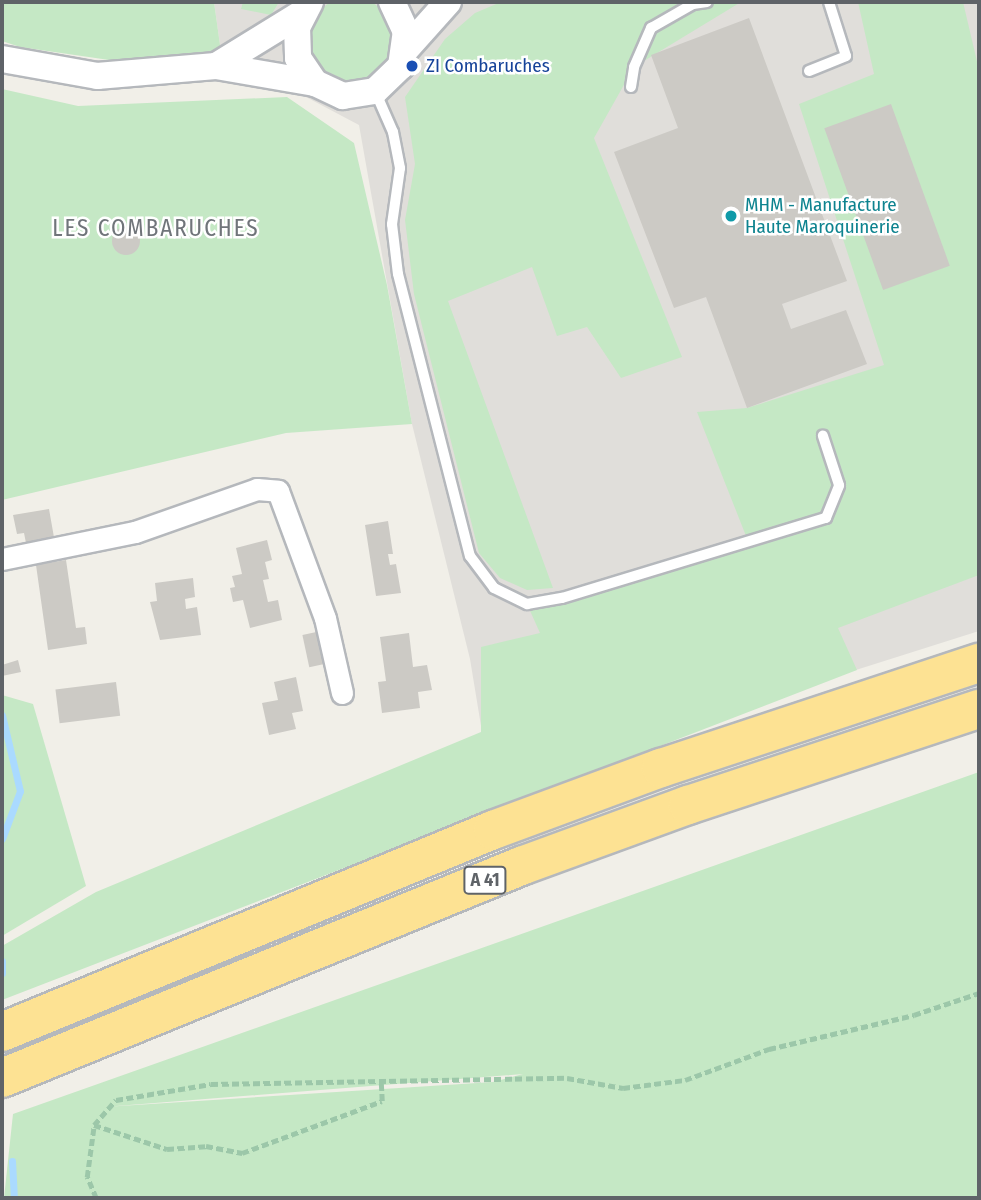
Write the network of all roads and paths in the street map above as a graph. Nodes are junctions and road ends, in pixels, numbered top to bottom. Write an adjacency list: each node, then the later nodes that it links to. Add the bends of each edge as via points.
1 (392, 2): 6 (street, via 406,32)
2 (448, 2): 6 (street)
3 (707, 2): 11 (lane, via 693,4 651,29 634,67)
4 (829, 2): 9 (lane, via 846,56)
5 (306, 7): 8 (street); 10 (street, via 296,34 298,58)
6 (406, 49): 12 (street, via 395,73)
7 (2, 59): 8 (street, via 97,76)
8 (216, 66): 10 (street)
9 (809, 71)
10 (315, 83): 12 (street, via 343,96)
11 (631, 87)
12 (375, 91): 13 (lane, via 393,132 400,168 393,224 398,274 470,556 494,588 527,604 562,598 826,518 839,485)
13 (823, 436)
14 (2, 559): 16 (street, via 135,532 257,489 278,491 325,618)
15 (979, 663): 19 (highway, A 41, via 661,768 493,830)
16 (342, 693)
17 (979, 709): 20 (highway, A 41, via 688,804 521,866)
18 (979, 993): 21 (path, via 914,1014 769,1049 685,1080 623,1088 566,1078)
19 (2, 1032)
20 (2, 1078)
21 (381, 1081): 22 (path, via 211,1084 158,1091 116,1100); 22 (path, via 382,1101 242,1153 206,1146 167,1149)
22 (94, 1125): 23 (path, via 87,1177)
23 (96, 1198)

